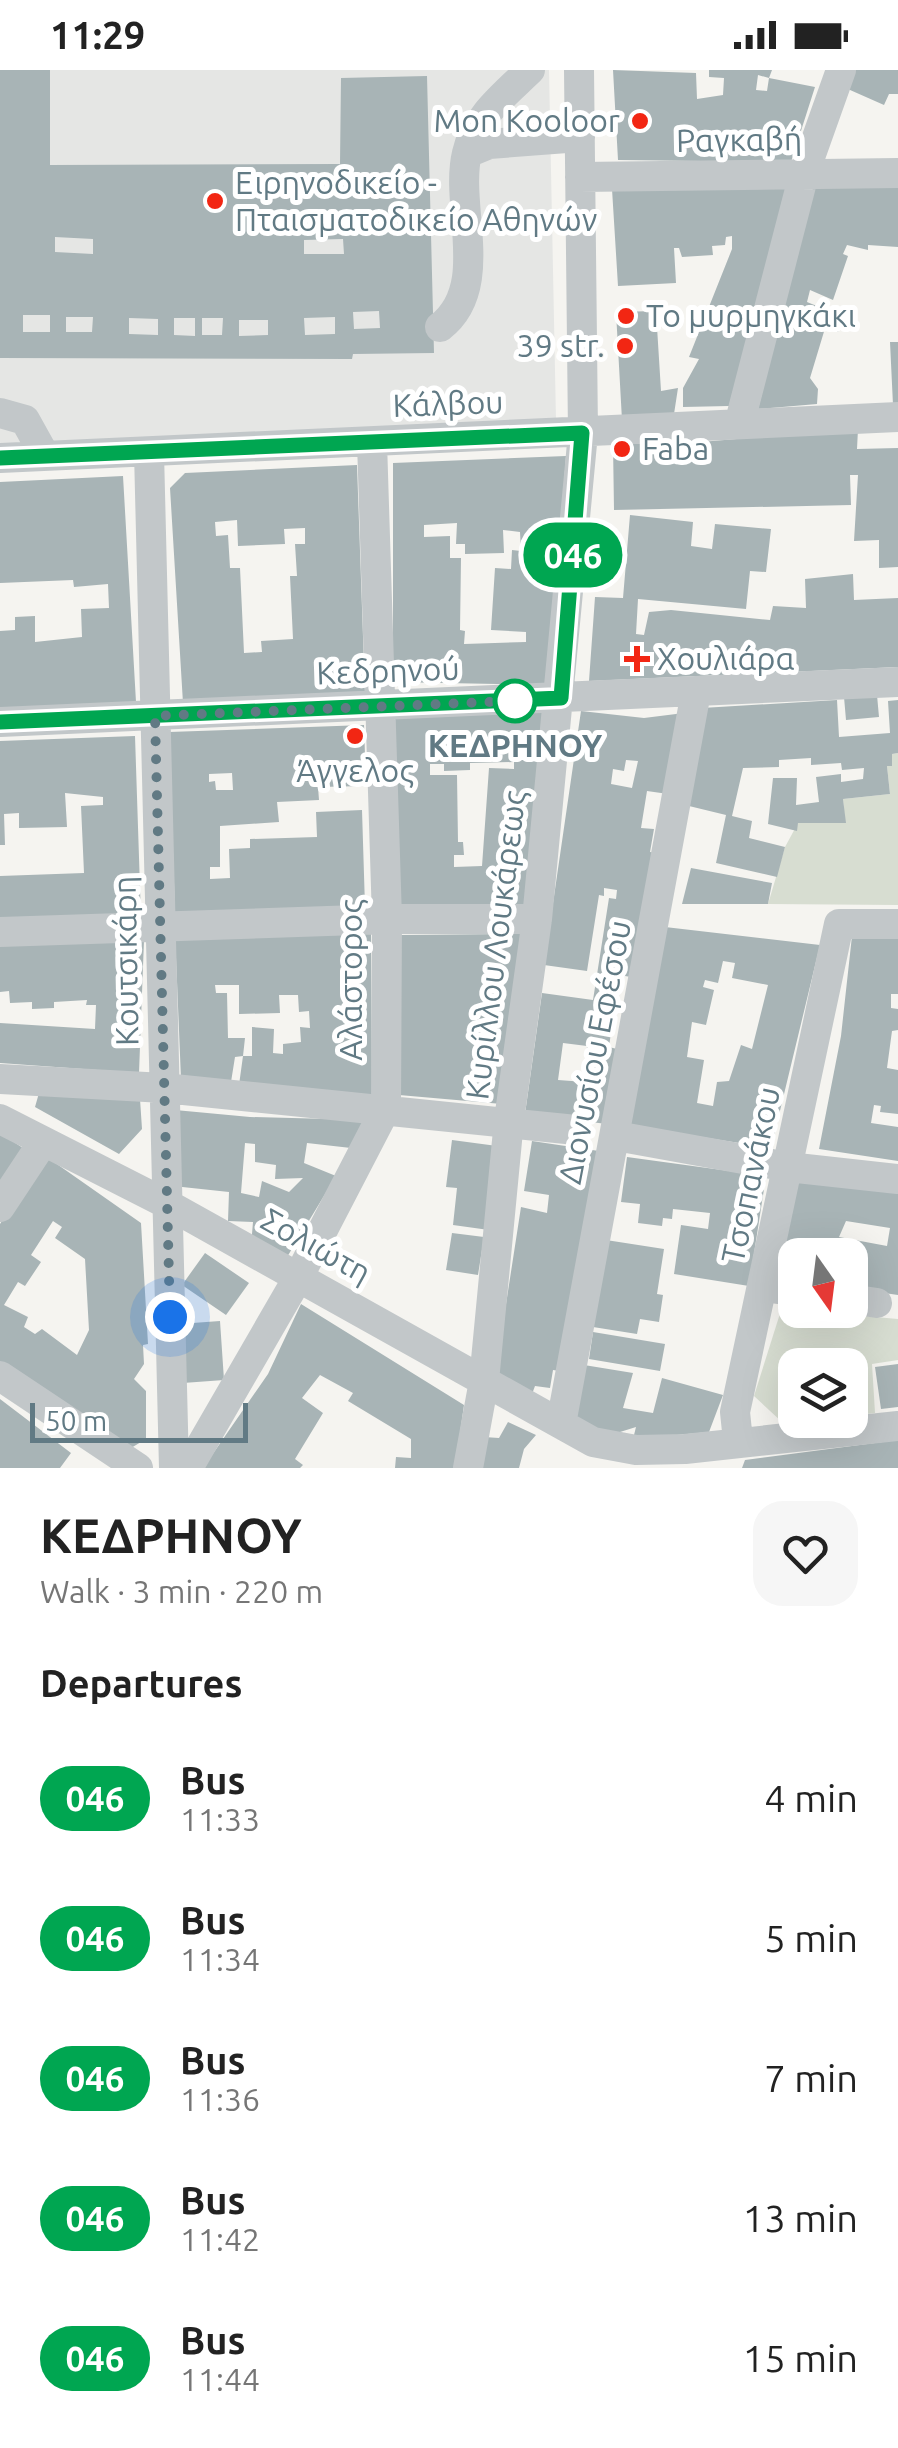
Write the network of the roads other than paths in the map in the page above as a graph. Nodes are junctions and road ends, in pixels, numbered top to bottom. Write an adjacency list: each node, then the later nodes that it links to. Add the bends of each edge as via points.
1 (530, 70): 5 (street, via 483,117)
2 (579, 70): 4 (street, Κυρίλλου Λουκάρεως)
3 (841, 70): 7 (street)
4 (580, 137): 5 (street, via 489,144); 8 (street, Κυρίλλου Λουκάρεως)
5 (467, 153): 9 (street, via 468,274 450,319)
6 (898, 173): 7 (street, Ραγκαβή)
7 (804, 174): 8 (street, Ραγκαβή); 12 (street)
8 (580, 176): 13 (street, Κυρίλλου Λουκάρεως)
9 (440, 326)
10 (0, 413): 16 (street, via 24,420)
11 (898, 417): 12 (street, Κάλβου)
12 (740, 421): 13 (street, Κάλβου)
13 (582, 433): 14 (street, Κάλβου); 20 (street, Κυρίλλου Λουκάρεως)
14 (372, 442): 15 (street, Κάλβου); 21 (street, Αλάστορος)
15 (149, 452): 16 (street, Κάλβου); 22 (street, Κουτσικάρη)
16 (45, 456): 17 (street, Κάλβου)
17 (0, 458)
18 (898, 682): 19 (street, Κεδρηνού)
19 (696, 692): 20 (street, Κεδρηνού); 35 (street, Διονυσίου Εφέσου)
20 (561, 698): 21 (street, Κεδρηνού); 25 (street, Κυρίλλου Λουκάρεως)
21 (382, 706): 22 (street, Κεδρηνού); 24 (street, Αλάστορος)
22 (155, 716): 23 (street, Κεδρηνού); 27 (street, Κουτσικάρη)
23 (0, 722)
24 (387, 919): 25 (street); 27 (street); 31 (street, Αλάστορος)
25 (537, 919): 33 (street, Κυρίλλου Λουκάρεως)
26 (898, 924): 37 (street, Τσοπανάκου, via 840,924)
27 (160, 926): 28 (street); 30 (street, Κουτσικάρη)
28 (0, 932)
29 (0, 1079): 30 (street)
30 (164, 1088): 31 (street); 39 (street, Κουτσικάρη)
31 (386, 1108): 33 (street); 41 (street, Αλάστορος)
32 (0, 1120): 36 (street, Σολιώτη)
33 (509, 1120): 34 (street); 45 (street, Κυρίλλου Λουκάρεως)
34 (576, 1130)
35 (616, 1136): 37 (street); 46 (street, Διονυσίου Εφέσου)
36 (43, 1142): 39 (street, Σολιώτη); 40 (street)
37 (788, 1166): 38 (street); 42 (street, Τσοπανάκου)
38 (898, 1179)
39 (167, 1204): 41 (street, Σολιώτη); 50 (street, Κουτσικάρη)
40 (0, 1207)
41 (299, 1276): 45 (street, Σολιώτη); 51 (street, Αλάστορος)
42 (764, 1286): 43 (street); 48 (street, Τσοπανάκου, via 735,1412)
43 (778, 1288)
44 (0, 1376): 49 (street)
45 (484, 1381): 46 (street, Σολιώτη); 52 (street, Κυρίλλου Λουκάρεως)
46 (561, 1424): 48 (street, Σολιώτη, via 593,1442 636,1450)
47 (898, 1426): 48 (street)
48 (738, 1441)
49 (138, 1468)
50 (174, 1468)
51 (188, 1468)
52 (468, 1468)

